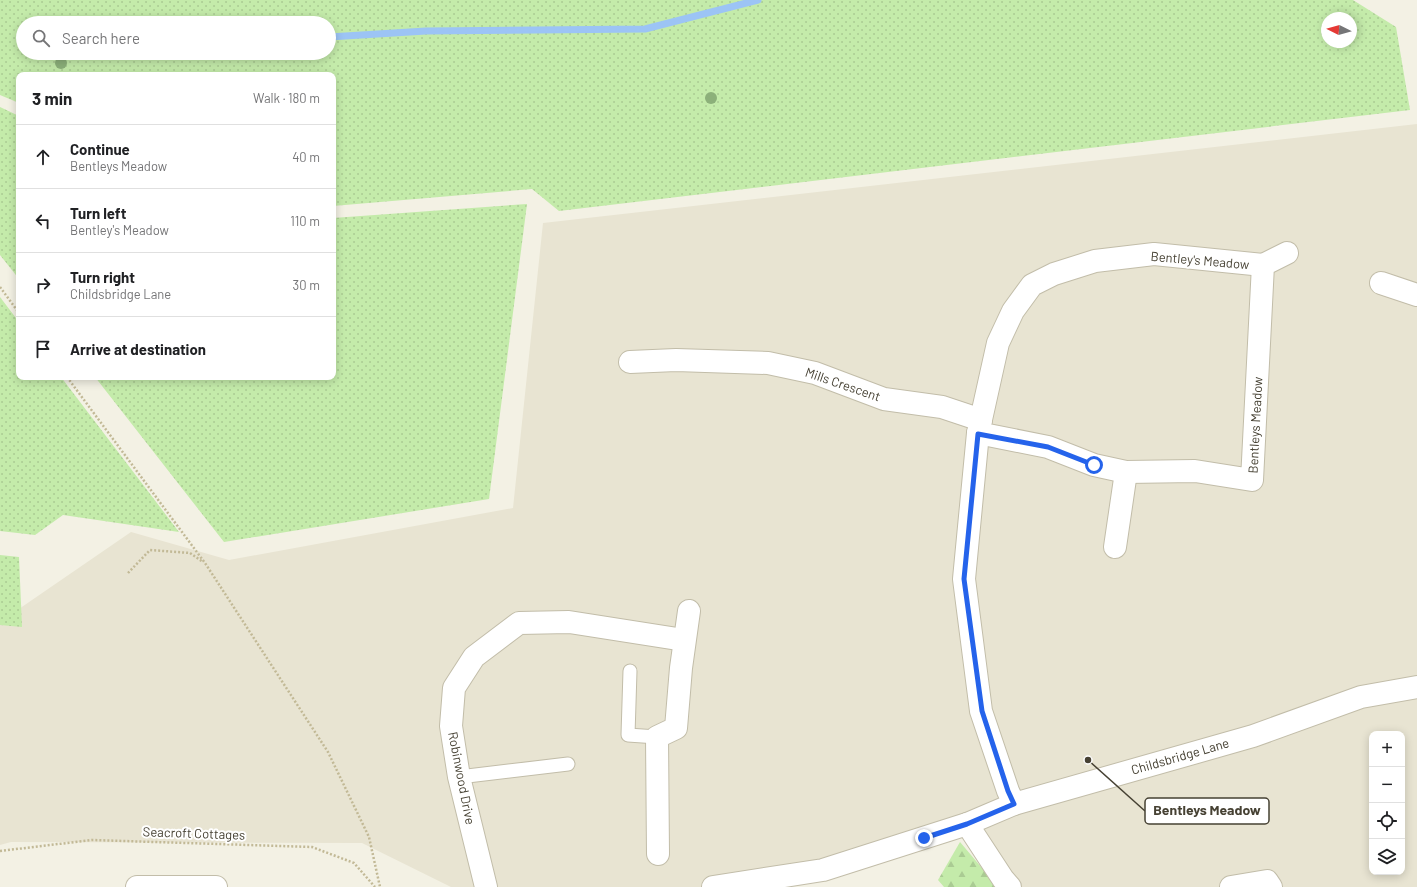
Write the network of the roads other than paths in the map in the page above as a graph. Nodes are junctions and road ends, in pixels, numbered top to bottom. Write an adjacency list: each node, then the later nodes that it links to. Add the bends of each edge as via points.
1 (1287, 253): 2 (street, Bentley's Meadow)
2 (1263, 265): 5 (street, Bentley's Meadow); 7 (street, Bentley's Meadow, via 1154,254 1096,261 1054,274 1032,285 1013,311 998,343)
3 (1381, 283): 4 (street)
4 (1417, 295)
5 (1261, 317): 8 (street, Bentleys Meadow, via 1252,480 1195,471)
6 (630, 362): 7 (street, Mills Crescent, via 676,360 768,363 815,373 884,398 942,407)
7 (979, 427): 8 (street, Bentleys Meadow, via 1048,447 1094,465); 17 (street, Bentley's Meadow, via 964,579 982,711)
8 (1126, 472): 9 (street)
9 (1115, 546)
10 (689, 612): 11 (street)
11 (684, 640): 14 (street, via 676,728); 16 (street, Robinwood Drive, via 569,622 519,623 474,657 454,688 451,726)
12 (630, 671): 14 (lane, via 628,735)
13 (1417, 687): 17 (street, Childsbridge Lane, via 1361,697 1253,736)
14 (657, 737): 19 (street)
15 (568, 764): 16 (lane)
16 (460, 777): 22 (street, Robinwood Drive)
17 (1014, 804): 18 (street, Childsbridge Lane)
18 (967, 824): 23 (street, Childsbridge Lane, via 823,870); 24 (street)
19 (658, 854)
20 (137, 887): 21 (street)
21 (216, 887)
22 (486, 887)
23 (713, 887)
24 (1010, 887)
25 (1231, 887): 26 (street, via 1267,881)
26 (1271, 887)

